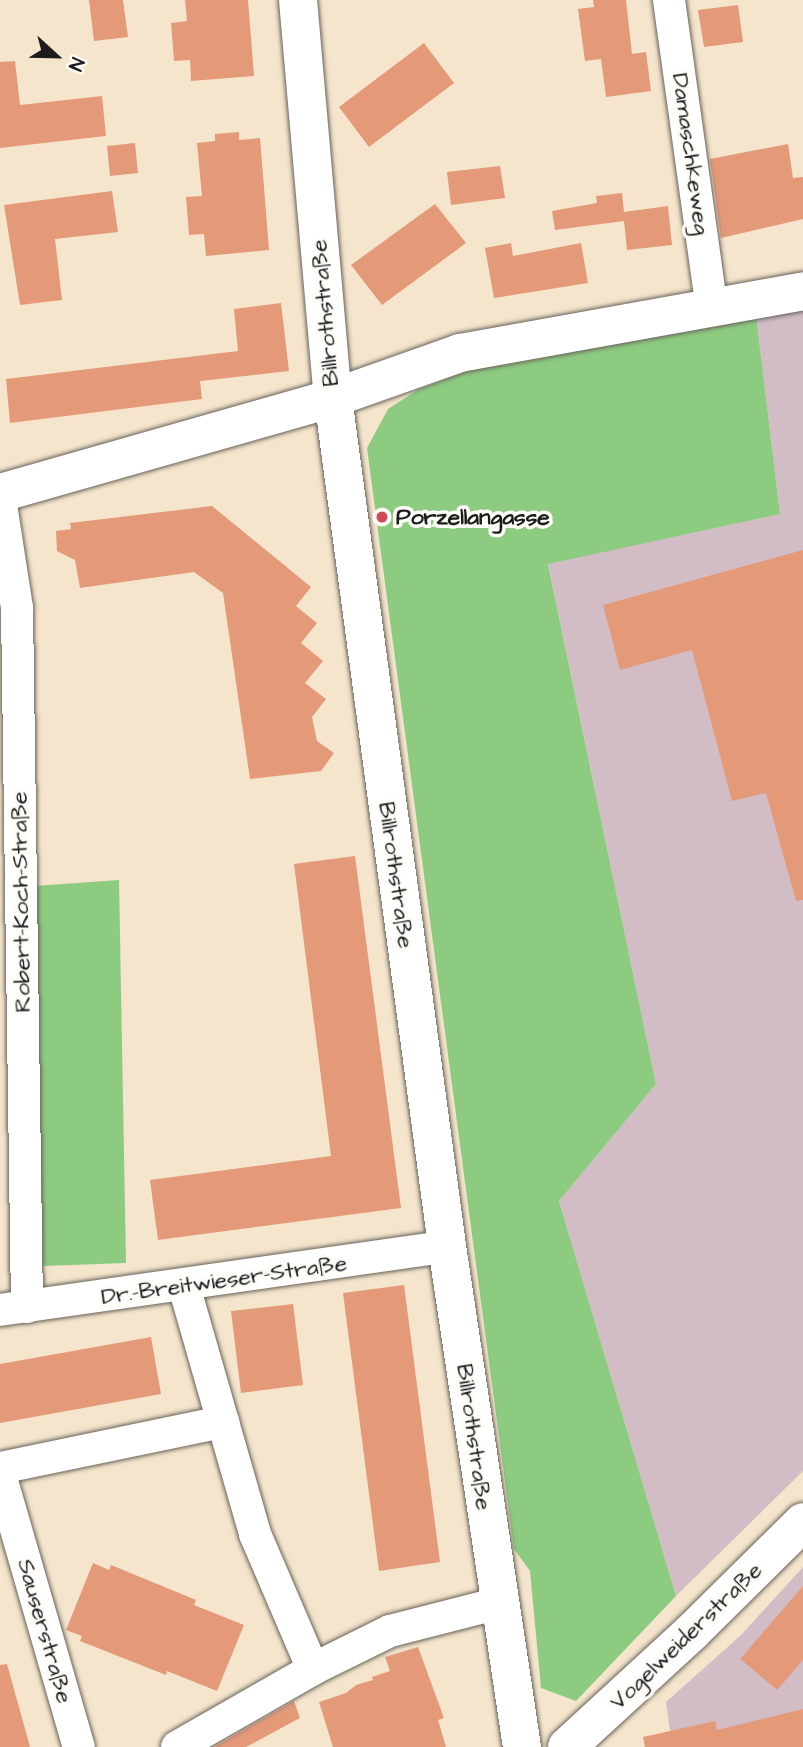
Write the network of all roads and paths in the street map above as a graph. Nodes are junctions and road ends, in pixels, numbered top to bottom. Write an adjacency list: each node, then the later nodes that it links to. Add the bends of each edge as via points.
1 (299, 0): 5 (street, Billrothstraße)
2 (669, 0): 4 (street, Damaschkeweg)
3 (803, 291): 4 (street)
4 (712, 308): 5 (street, via 460,353)
5 (332, 398): 6 (street); 7 (street, Billrothstraße)
6 (0, 495): 9 (street, Robert-Koch-Straße, via 17,608)
7 (447, 1246): 8 (street, Dr.-Breitwieser-Straße); 14 (street, Billrothstraße)
8 (184, 1286): 9 (street, Dr.-Breitwieser-Straße); 10 (street)
9 (14, 1309)
10 (223, 1422): 11 (street); 15 (street, via 255,1534)
11 (0, 1468)
12 (0, 1475): 16 (street, Sauserstraße)
13 (803, 1522): 19 (street, Vogelweiderstraße)
14 (499, 1603): 15 (street, via 390,1631); 18 (street, Billrothstraße)
15 (313, 1669): 17 (street)
16 (79, 1747)
17 (177, 1747)
18 (522, 1747)
19 (567, 1747)

